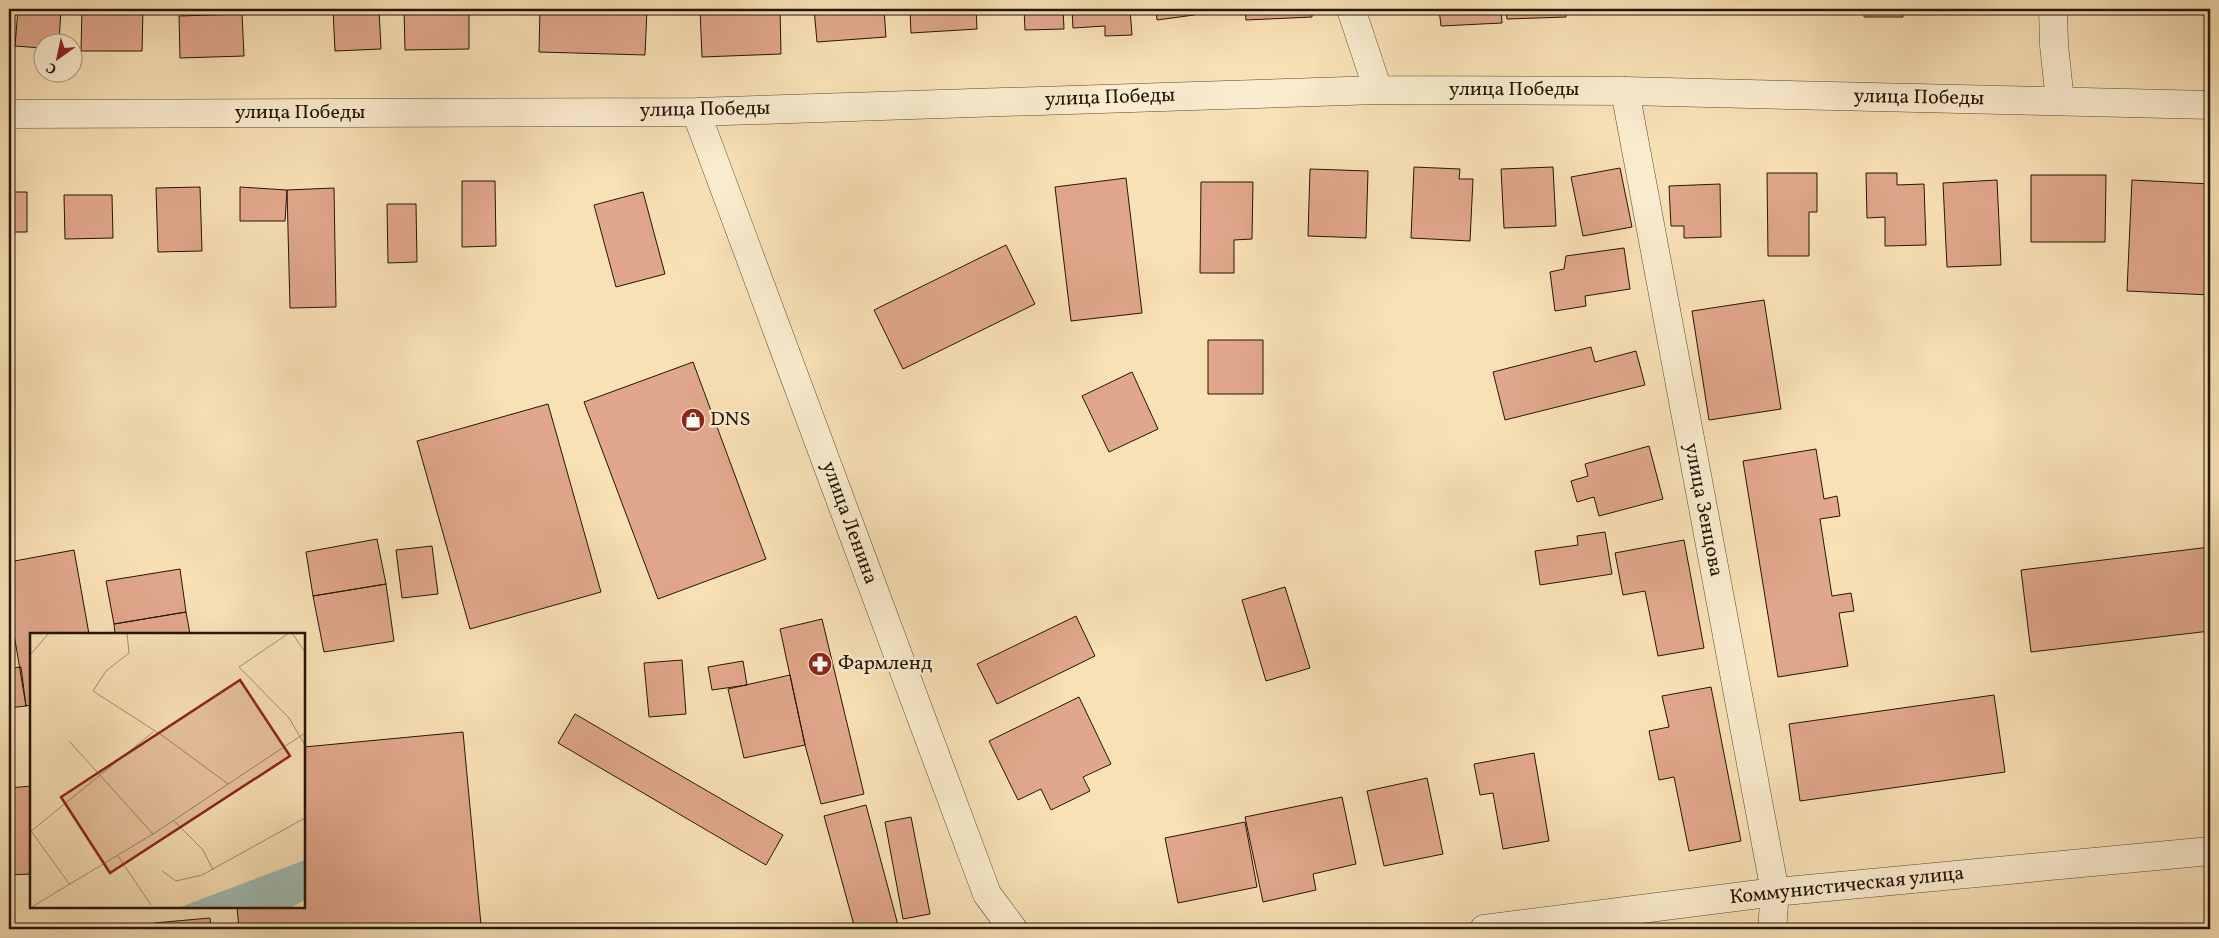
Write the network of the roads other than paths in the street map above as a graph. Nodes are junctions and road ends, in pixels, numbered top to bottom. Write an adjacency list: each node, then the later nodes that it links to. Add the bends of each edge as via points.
1 (1351, 9): 3 (street)
2 (2053, 9): 5 (street)
3 (1378, 90): 4 (street, улица Победы); 7 (street, улица Победы)
4 (1625, 91): 5 (street, улица Победы); 10 (street, улица Зенцова)
5 (2060, 101): 6 (street, улица Победы)
6 (2210, 105)
7 (696, 112): 8 (street, улица Победы); 11 (street, улица Ленина, via 987,894)
8 (9, 114)
9 (2210, 851): 10 (street, Коммунистическая улица)
10 (1775, 892): 12 (street, Коммунистическая улица); 13 (street, улица Зенцова)
11 (1013, 929)
12 (1484, 929)
13 (1772, 929)

